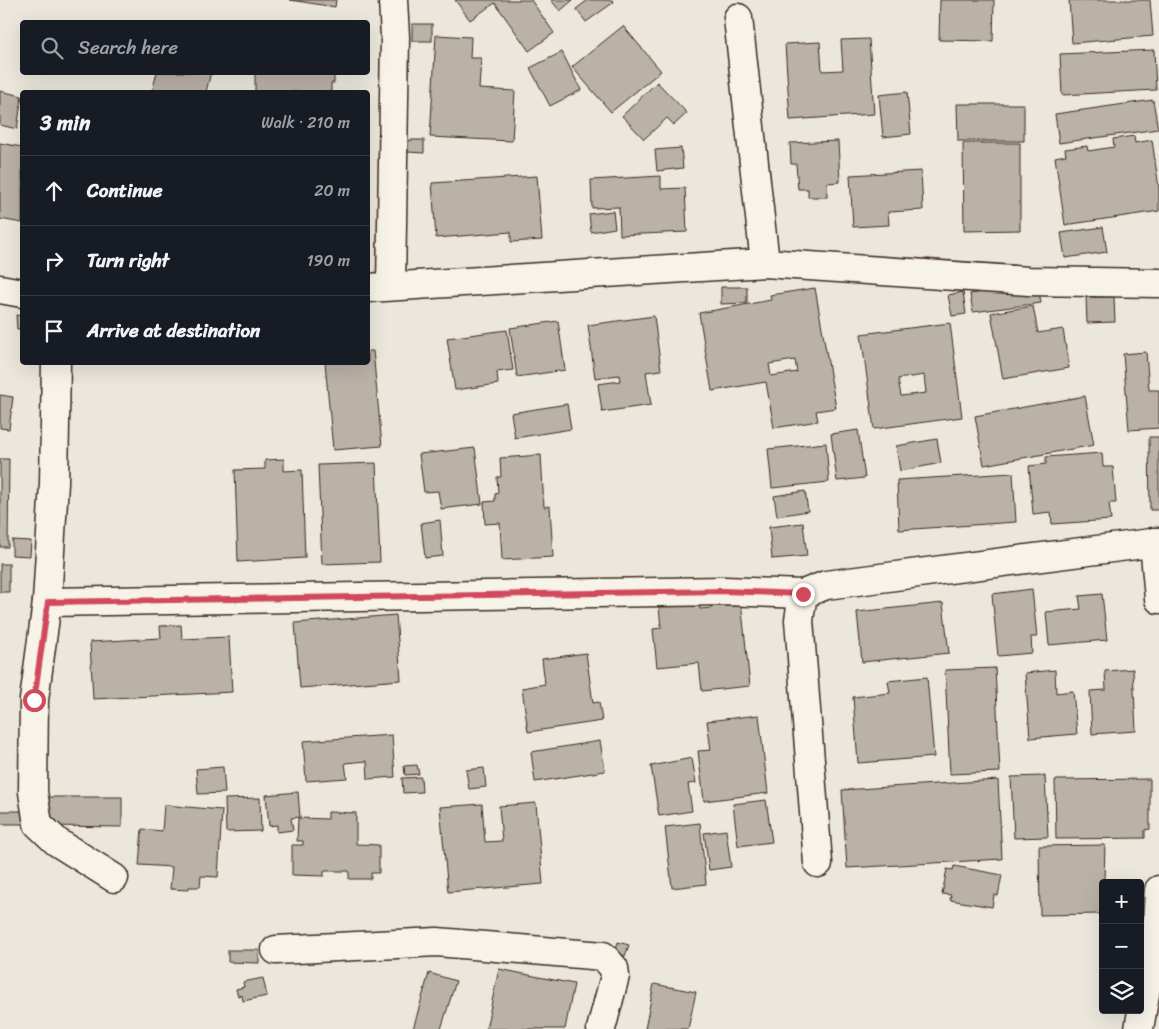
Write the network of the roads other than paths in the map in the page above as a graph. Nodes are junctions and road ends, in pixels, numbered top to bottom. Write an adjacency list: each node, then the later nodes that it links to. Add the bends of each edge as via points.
1 (393, 0): 5 (street, via 395,37)
2 (738, 18): 3 (street)
3 (765, 263): 4 (street, via 1029,281); 5 (street)
4 (1159, 283)
5 (379, 287)
6 (0, 289): 7 (street)
7 (20, 293)
8 (56, 365): 12 (street)
9 (1157, 542): 10 (street, via 826,585); 11 (street)
10 (803, 594): 12 (street, via 724,591); 13 (street, via 799,620)
11 (1159, 599)
12 (48, 602): 14 (street, via 34,700 33,792 38,824 57,842)
13 (818, 863)
14 (114, 878)
15 (1159, 890): 18 (street, via 1157,924)
16 (276, 950): 17 (street, via 437,942 603,956 614,968 615,976)
17 (601, 1029)
18 (1139, 1029)

